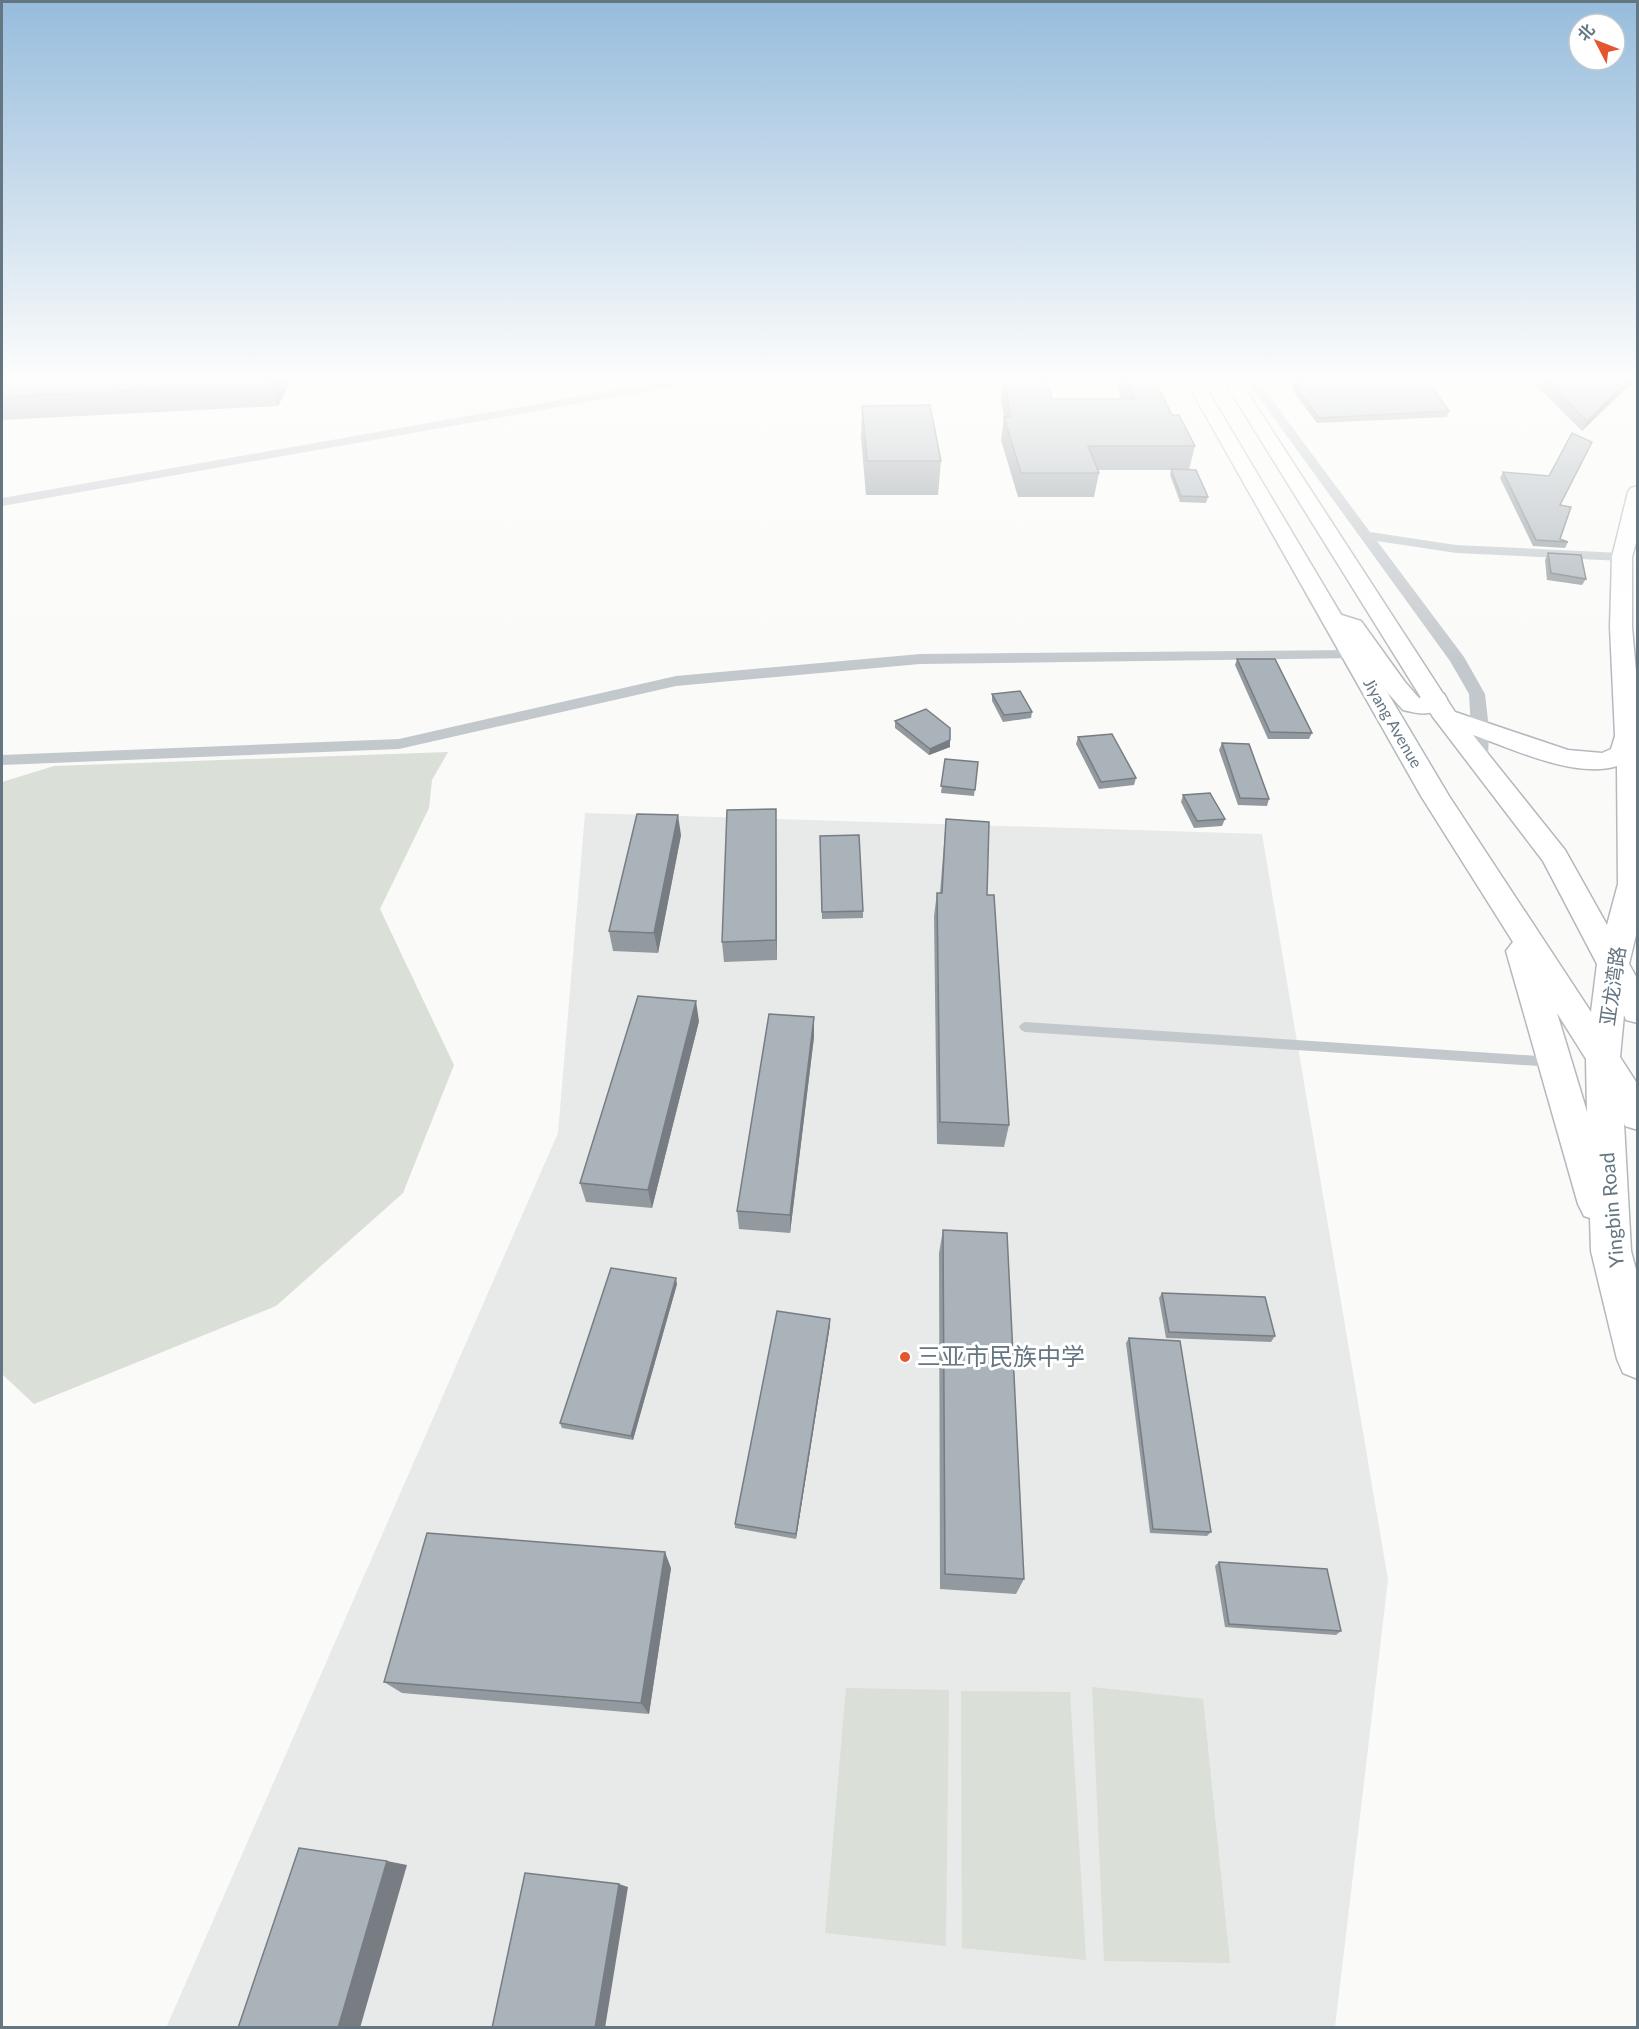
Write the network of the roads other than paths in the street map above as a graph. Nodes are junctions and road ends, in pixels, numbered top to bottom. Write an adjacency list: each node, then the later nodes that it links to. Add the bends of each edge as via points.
1 (151, 476): 6 (street)
2 (1249, 476): 9 (main road, Jiyang Avenue)
3 (1293, 476): 11 (main road)
4 (1321, 476): 7 (street)
5 (1638, 492): 8 (main road, 亚龙湾路)
6 (2, 502)
7 (1365, 535): 8 (street, via 1456,549); 12 (street, via 1458,660 1477,694)
8 (1622, 557): 13 (main road, 亚龙湾路, via 1621,627)
9 (1332, 619): 10 (main road, Jiyang Avenue); 11 (main road, via 1353,626 1412,705)
10 (1353, 655): 15 (street, via 920,659 676,681 399,744); 16 (main road, Jiyang Avenue)
11 (1441, 708): 12 (main road); 14 (main road)
12 (1480, 729): 13 (main road, via 1565,758 1605,761 1623,754); 14 (street)
13 (1628, 736): 17 (main road, 亚龙湾路, via 1633,884)
14 (1479, 759): 17 (main road, via 1555,857)
15 (2, 760)
16 (1512, 915): 20 (main road, Jiyang Avenue); 21 (main road)
17 (1612, 968): 18 (main road); 20 (main road, 亚龙湾路)
18 (1638, 1011)
19 (1025, 1027): 21 (lane)
20 (1603, 1058): 22 (main road, Jiyang Avenue); 23 (main road, Yingbin Road)
21 (1555, 1062): 23 (main road)
22 (1638, 1116)
23 (1611, 1251): 24 (main road, Yingbin Road)
24 (1638, 1359)

